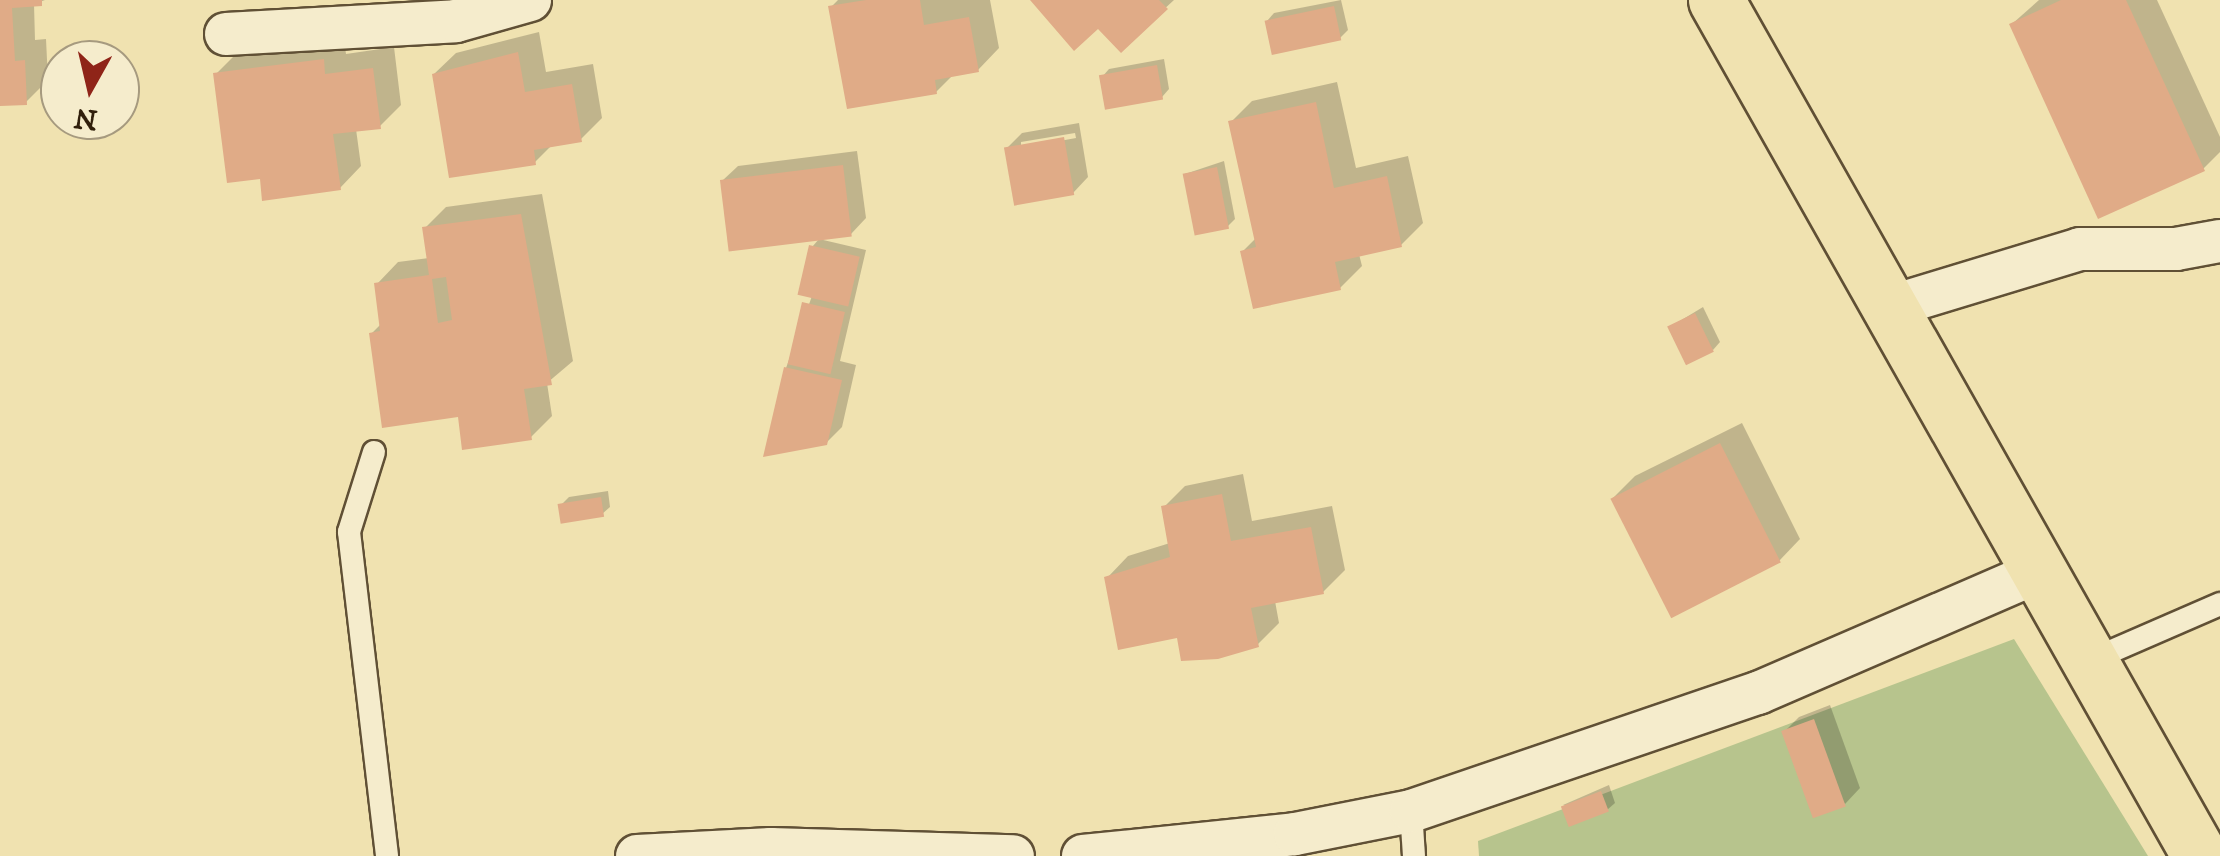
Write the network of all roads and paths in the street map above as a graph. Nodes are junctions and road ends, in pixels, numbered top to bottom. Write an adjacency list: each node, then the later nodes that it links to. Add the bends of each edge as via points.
1 (530, 0): 3 (street, via 456,21)
2 (1716, 0): 5 (highway)
3 (226, 34)
4 (2220, 241): 5 (street, via 2176,249 2080,249)
5 (1886, 308): 7 (highway)
6 (374, 452): 11 (lane, via 349,532)
7 (2037, 572): 9 (highway); 10 (street, via 1758,693)
8 (2220, 604): 9 (lane)
9 (2089, 661): 16 (highway)
10 (1411, 811): 14 (street, via 1296,834); 15 (lane)
11 (387, 856)
12 (637, 856): 13 (street, via 771,849)
13 (1013, 856)
14 (1083, 856)
15 (1414, 856)
16 (2200, 856)

